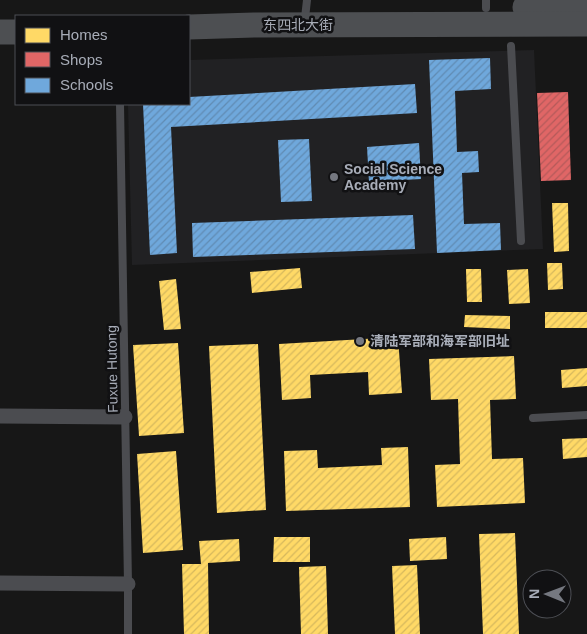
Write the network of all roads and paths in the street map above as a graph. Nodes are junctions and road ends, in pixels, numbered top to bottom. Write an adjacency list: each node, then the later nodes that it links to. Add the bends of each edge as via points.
1 (486, 4): 2 (main road, 东四北大街); 3 (main road, 东四北大街)
2 (587, 6)
3 (306, 9): 5 (main road, 东四北大街)
4 (587, 24): 5 (main road, 东四北大街)
5 (254, 25): 6 (main road)
6 (190, 27)
7 (0, 32): 8 (main road)
8 (15, 32)
9 (511, 46): 11 (lane)
10 (120, 105): 14 (lane, Fuxue Hutong)
11 (520, 241)
12 (587, 415): 15 (lane)
13 (0, 416): 14 (street)
14 (125, 417): 17 (lane, Fuxue Hutong)
15 (533, 418)
16 (0, 583): 17 (street)
17 (128, 584): 18 (lane, Fuxue Hutong)
18 (128, 634)

